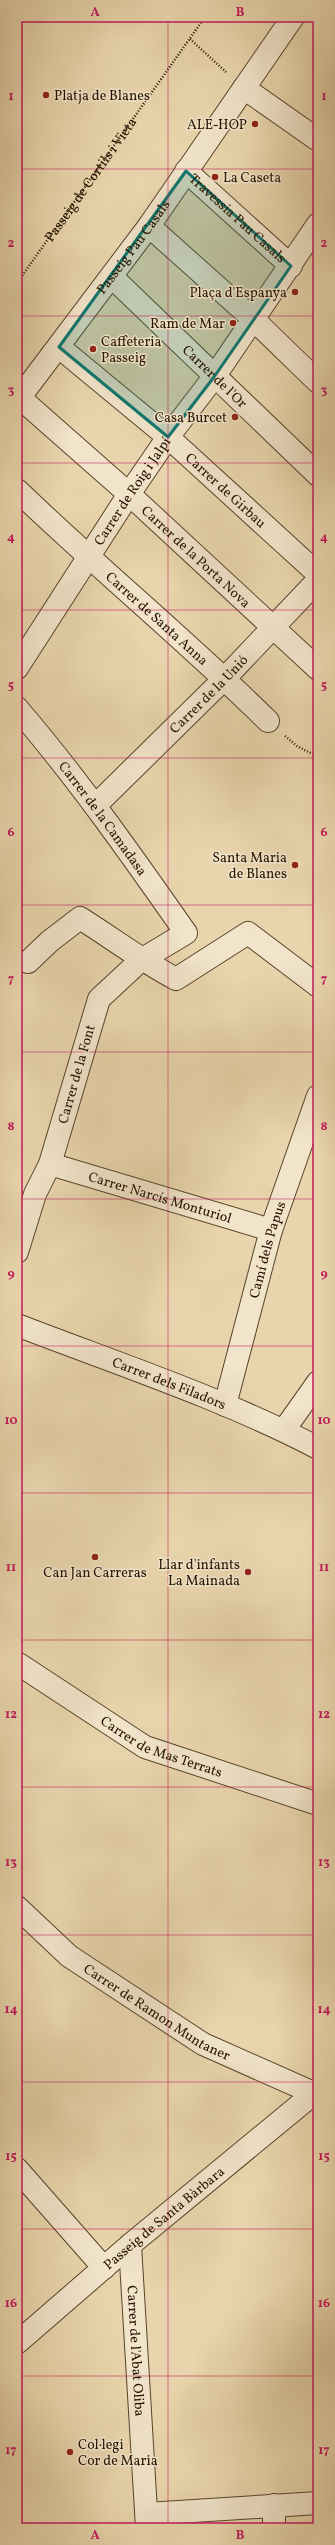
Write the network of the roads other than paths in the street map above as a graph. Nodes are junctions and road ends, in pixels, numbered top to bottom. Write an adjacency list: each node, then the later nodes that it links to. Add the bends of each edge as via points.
1 (293, 17): 2 (street)
2 (244, 88): 3 (street); 4 (street, Passeig Pau Casals)
3 (318, 140)
4 (186, 171): 6 (street, Passeig Pau Casals); 7 (street, Travessia Pau Casals)
5 (318, 224): 7 (street)
6 (149, 226): 8 (street, Passeig Pau Casals); 9 (street)
7 (291, 266): 9 (street)
8 (112, 277): 10 (street, Passeig Pau Casals); 11 (street, Carrer de l'Or)
9 (252, 318): 11 (street, Carrer de Roig i Jalpí); 12 (street)
10 (59, 347): 13 (street, Passeig Pau Casals); 14 (street, Carrer de Girbau)
11 (214, 377): 14 (street, Carrer de Roig i Jalpí); 15 (street, Carrer de l'Or)
12 (318, 382)
13 (18, 399): 17 (street, Carrer de la Porta Nova)
14 (168, 437): 17 (street, Carrer de Roig i Jalpí); 19 (street, Carrer de Girbau)
15 (318, 474)
16 (17, 490): 18 (street, Carrer de Santa Anna)
17 (129, 494): 18 (street, Carrer de Roig i Jalpí); 21 (street, Carrer de la Porta Nova)
18 (88, 557): 22 (street, Carrer de Roig i Jalpí); 24 (street, Carrer de Santa Anna)
19 (318, 574)
20 (318, 580): 21 (street, Carrer de la Unió)
21 (273, 628): 23 (street, Carrer de la Porta Nova); 24 (street, Carrer de la Unió)
22 (17, 668)
23 (318, 669)
24 (225, 678): 26 (street, Carrer de Santa Anna); 27 (street, Carrer de la Unió)
25 (17, 708): 27 (street, Carrer de la Camadasa, via 58,755)
26 (268, 721)
27 (96, 805): 28 (street, Carrer de la Camadasa)
28 (186, 933): 29 (street, Carrer de la Font)
29 (141, 960): 30 (street, via 133,952 80,918); 31 (street, via 176,979 248,933); 33 (street, Carrer de la Font, via 98,999)
30 (28, 962)
31 (318, 986)
32 (318, 1096): 34 (street, Camí dels Papus)
33 (50, 1164): 34 (street, Carrer Narcís Monturiol); 35 (street, Carrer de la Font, via 35,1194)
34 (271, 1230): 38 (street, Camí dels Papus)
35 (17, 1252)
36 (17, 1325): 38 (street, Carrer dels Filadors)
37 (318, 1382): 39 (street)
38 (225, 1405): 39 (street, Carrer dels Filadors)
39 (284, 1430): 40 (street, Carrer dels Filadors)
40 (318, 1448)
41 (17, 1663): 42 (street, Carrer de Mas Terrats, via 146,1747)
42 (318, 1804)
43 (17, 1907): 44 (street, Carrer de Ramon Muntaner, via 70,1956 203,2044)
44 (316, 2093): 46 (street, Passeig de Santa Bàrbara)
45 (17, 2169): 47 (street)
46 (130, 2245): 47 (street, Passeig de Santa Bàrbara); 51 (street, Carrer de l'Abat Oliba)
47 (104, 2268): 48 (street, Passeig de Santa Bàrbara)
48 (17, 2343)
49 (318, 2503): 50 (street)
50 (274, 2506): 51 (street); 52 (street)
51 (147, 2521)
52 (274, 2528)

